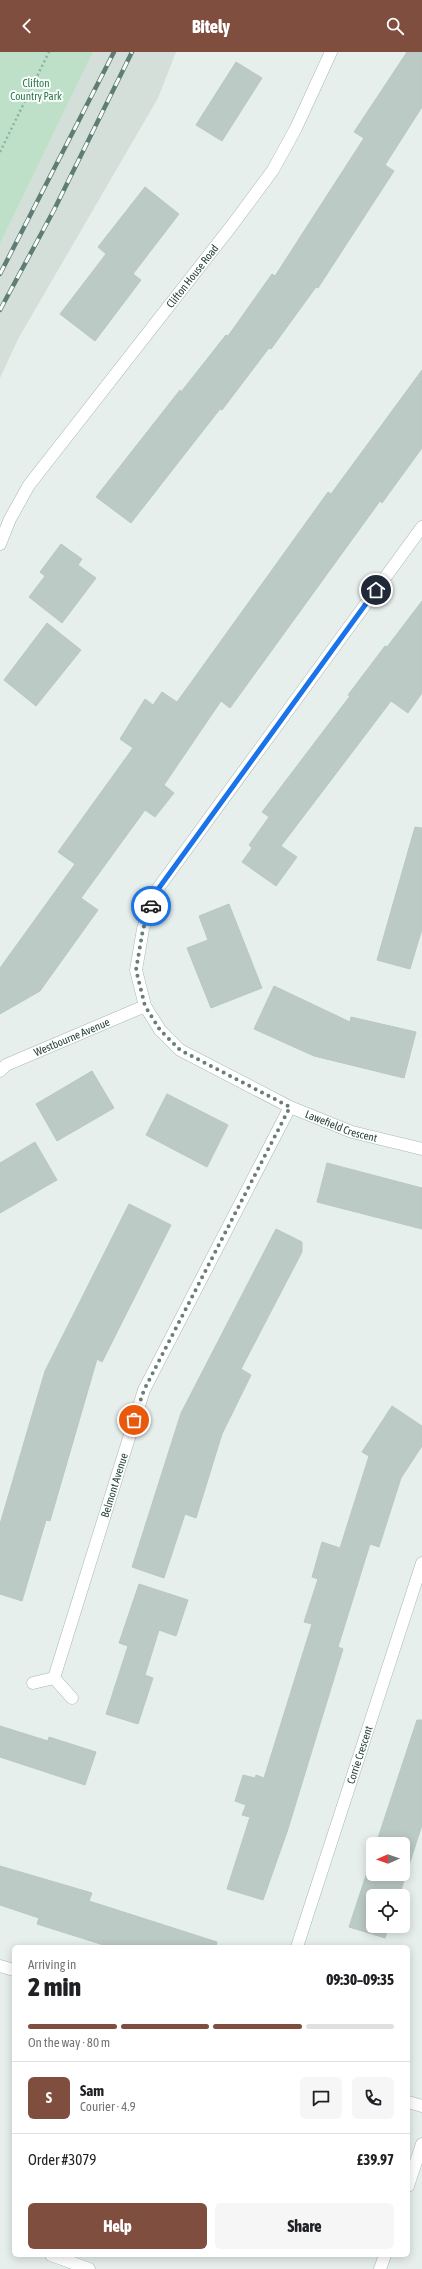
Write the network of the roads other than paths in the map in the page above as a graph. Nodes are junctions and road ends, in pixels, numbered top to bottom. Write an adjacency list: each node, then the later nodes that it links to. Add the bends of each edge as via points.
1 (331, 52): 3 (street, Clifton House Road, via 293,134 269,175 29,485 10,519)
2 (422, 527): 4 (street, Lawefield Crescent, via 156,892 143,929 136,970)
3 (0, 544)
4 (145, 1006): 5 (street, Westbourne Avenue, via 6,1065); 6 (street, Lawefield Crescent, via 160,1030 180,1050)
5 (0, 1071)
6 (290, 1107): 7 (street, Lawefield Crescent, via 352,1132); 9 (street, Belmont Avenue, via 144,1390)
7 (422, 1149)
8 (422, 1563): 12 (street, Corrie Crescent)
9 (54, 1678): 10 (street); 11 (street)
10 (33, 1683)
11 (72, 1698)
12 (298, 1945)
13 (0, 1966): 14 (street)
14 (12, 1969)
15 (410, 2103): 16 (street)
16 (422, 2106)
17 (422, 2144): 18 (street)
18 (410, 2180)
19 (55, 2257): 21 (street)
20 (384, 2257): 23 (street)
21 (72, 2266): 22 (street)
22 (89, 2269)
23 (380, 2269)

